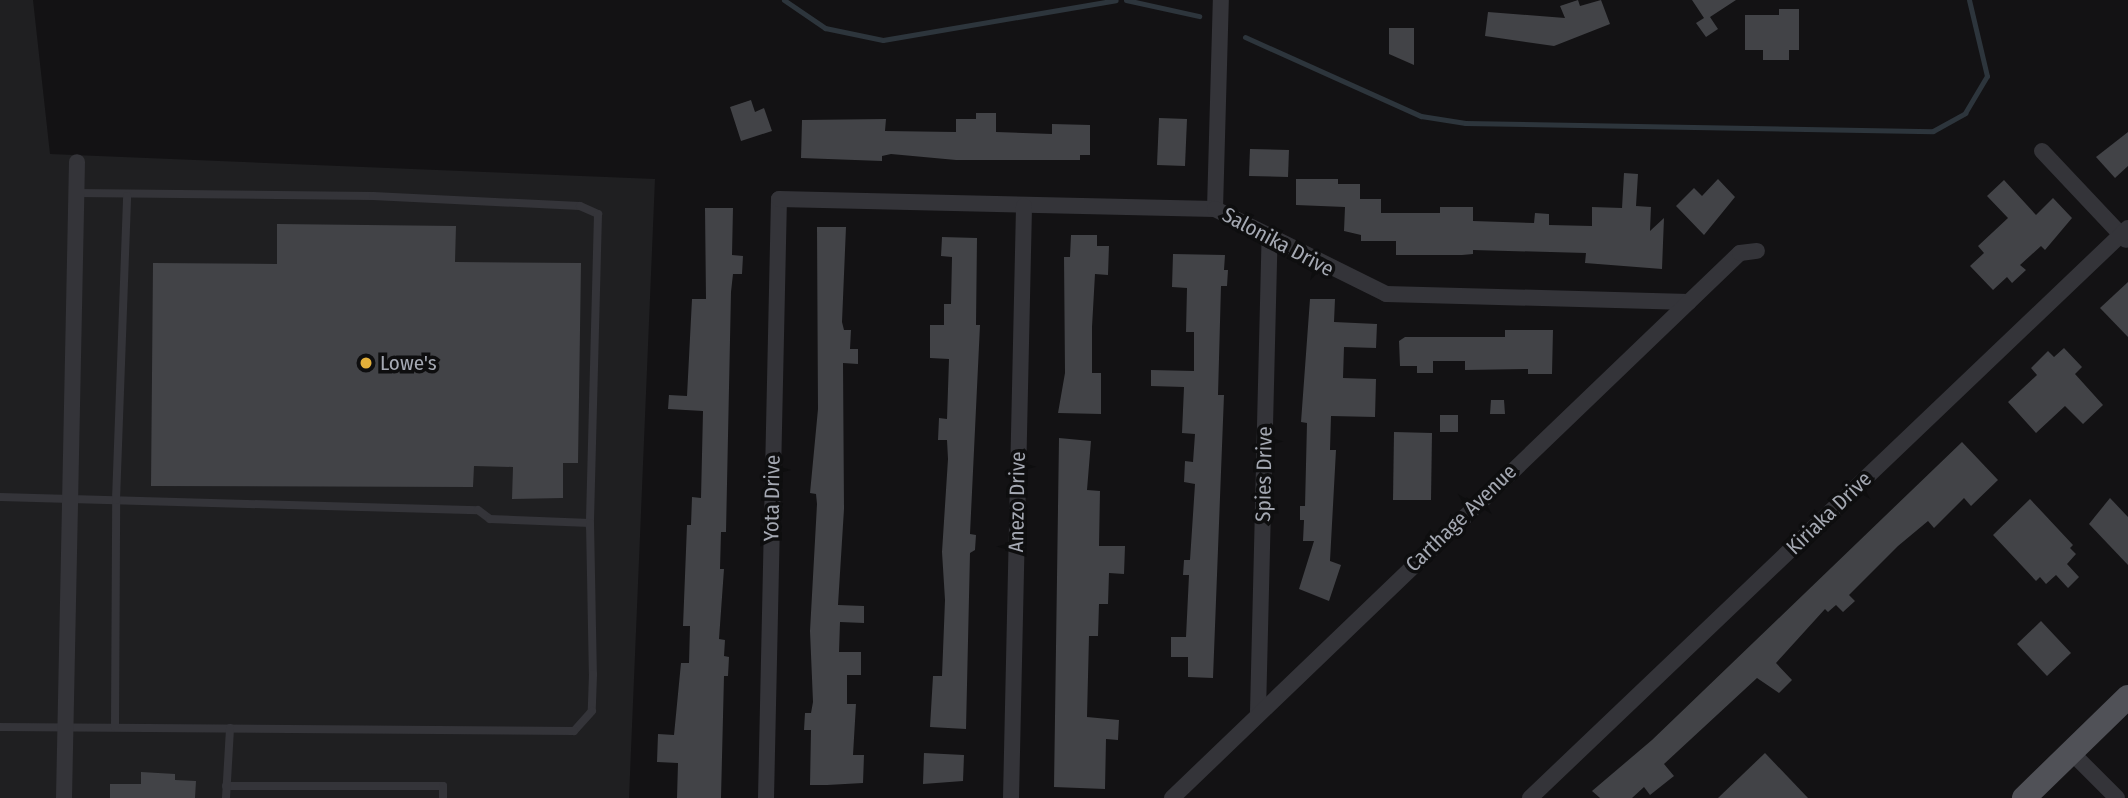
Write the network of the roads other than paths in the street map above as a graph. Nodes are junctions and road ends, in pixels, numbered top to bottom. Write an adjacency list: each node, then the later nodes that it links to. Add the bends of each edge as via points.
1 (1221, 0): 8 (street)
2 (2042, 151): 9 (street)
3 (77, 162): 4 (street)
4 (77, 193): 5 (lane); 14 (street)
5 (127, 196): 15 (lane); 16 (lane, via 373,196 580,206 598,214)
6 (779, 198): 7 (street, Salonika Drive); 28 (street, Yota Drive)
7 (1024, 205): 8 (street, Salonika Drive); 29 (street, Anezo Drive)
8 (1215, 209): 10 (street, Salonika Drive)
9 (2126, 235): 31 (street, Kiriaka Drive)
10 (1269, 237): 12 (street, Salonika Drive, via 1386,294); 18 (street, Spies Drive)
11 (1757, 251): 12 (street, Carthage Avenue, via 1740,253)
12 (1689, 302): 18 (street, Carthage Avenue)
13 (0, 497): 14 (lane)
14 (71, 498): 15 (lane); 19 (street)
15 (116, 500): 16 (lane, via 478,510 491,519); 21 (lane)
16 (590, 527): 22 (lane, via 592,711 574,731)
17 (2128, 697): 23 (main road)
18 (1258, 712): 30 (street, Carthage Avenue)
19 (66, 726): 20 (lane); 21 (lane); 25 (street)
20 (0, 727)
21 (115, 727): 22 (lane)
22 (230, 728): 24 (lane)
23 (2071, 752): 32 (main road); 33 (street)
24 (226, 786): 26 (lane); 27 (lane, via 443,786)
25 (64, 798)
26 (226, 798)
27 (443, 798)
28 (765, 798)
29 (1011, 798)
30 (1172, 798)
31 (1530, 798)
32 (2024, 798)
33 (2117, 798)

